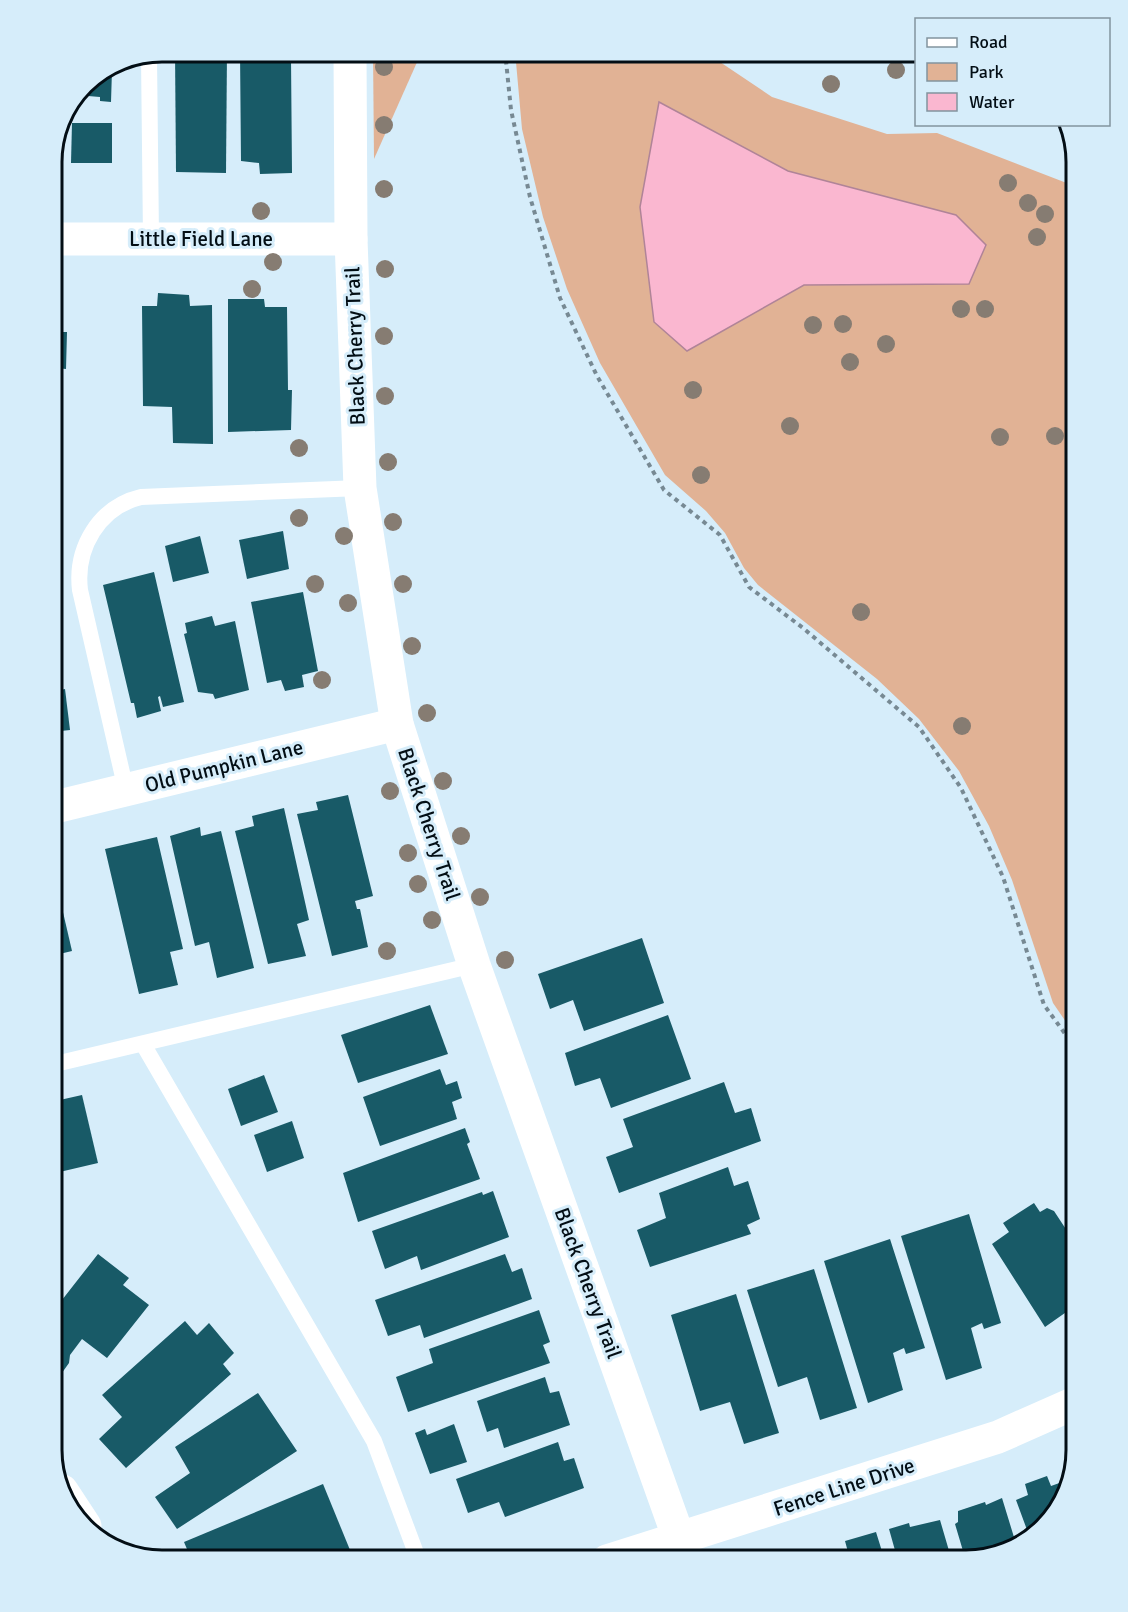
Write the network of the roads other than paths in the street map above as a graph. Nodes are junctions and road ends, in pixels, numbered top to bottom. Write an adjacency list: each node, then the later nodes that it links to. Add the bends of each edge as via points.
1 (350, 62): 5 (street, Black Cherry Trail)
2 (149, 63): 4 (lane)
3 (62, 239): 4 (street, Little Field Lane)
4 (151, 239): 5 (street, Little Field Lane)
5 (351, 239): 6 (street, Black Cherry Trail)
6 (360, 488): 7 (street, Black Cherry Trail); 8 (lane, via 141,497 125,501 88,537 77,571)
7 (397, 724): 8 (street, Old Pumpkin Lane); 10 (street, Black Cherry Trail)
8 (126, 790): 9 (street, Old Pumpkin Lane)
9 (62, 805)
10 (474, 965): 11 (lane); 15 (street, Black Cherry Trail)
11 (143, 1044): 12 (lane); 14 (lane, via 375,1441)
12 (62, 1062)
13 (1066, 1407): 15 (street, Fence Line Drive, via 998,1437)
14 (415, 1550)
15 (683, 1550)

